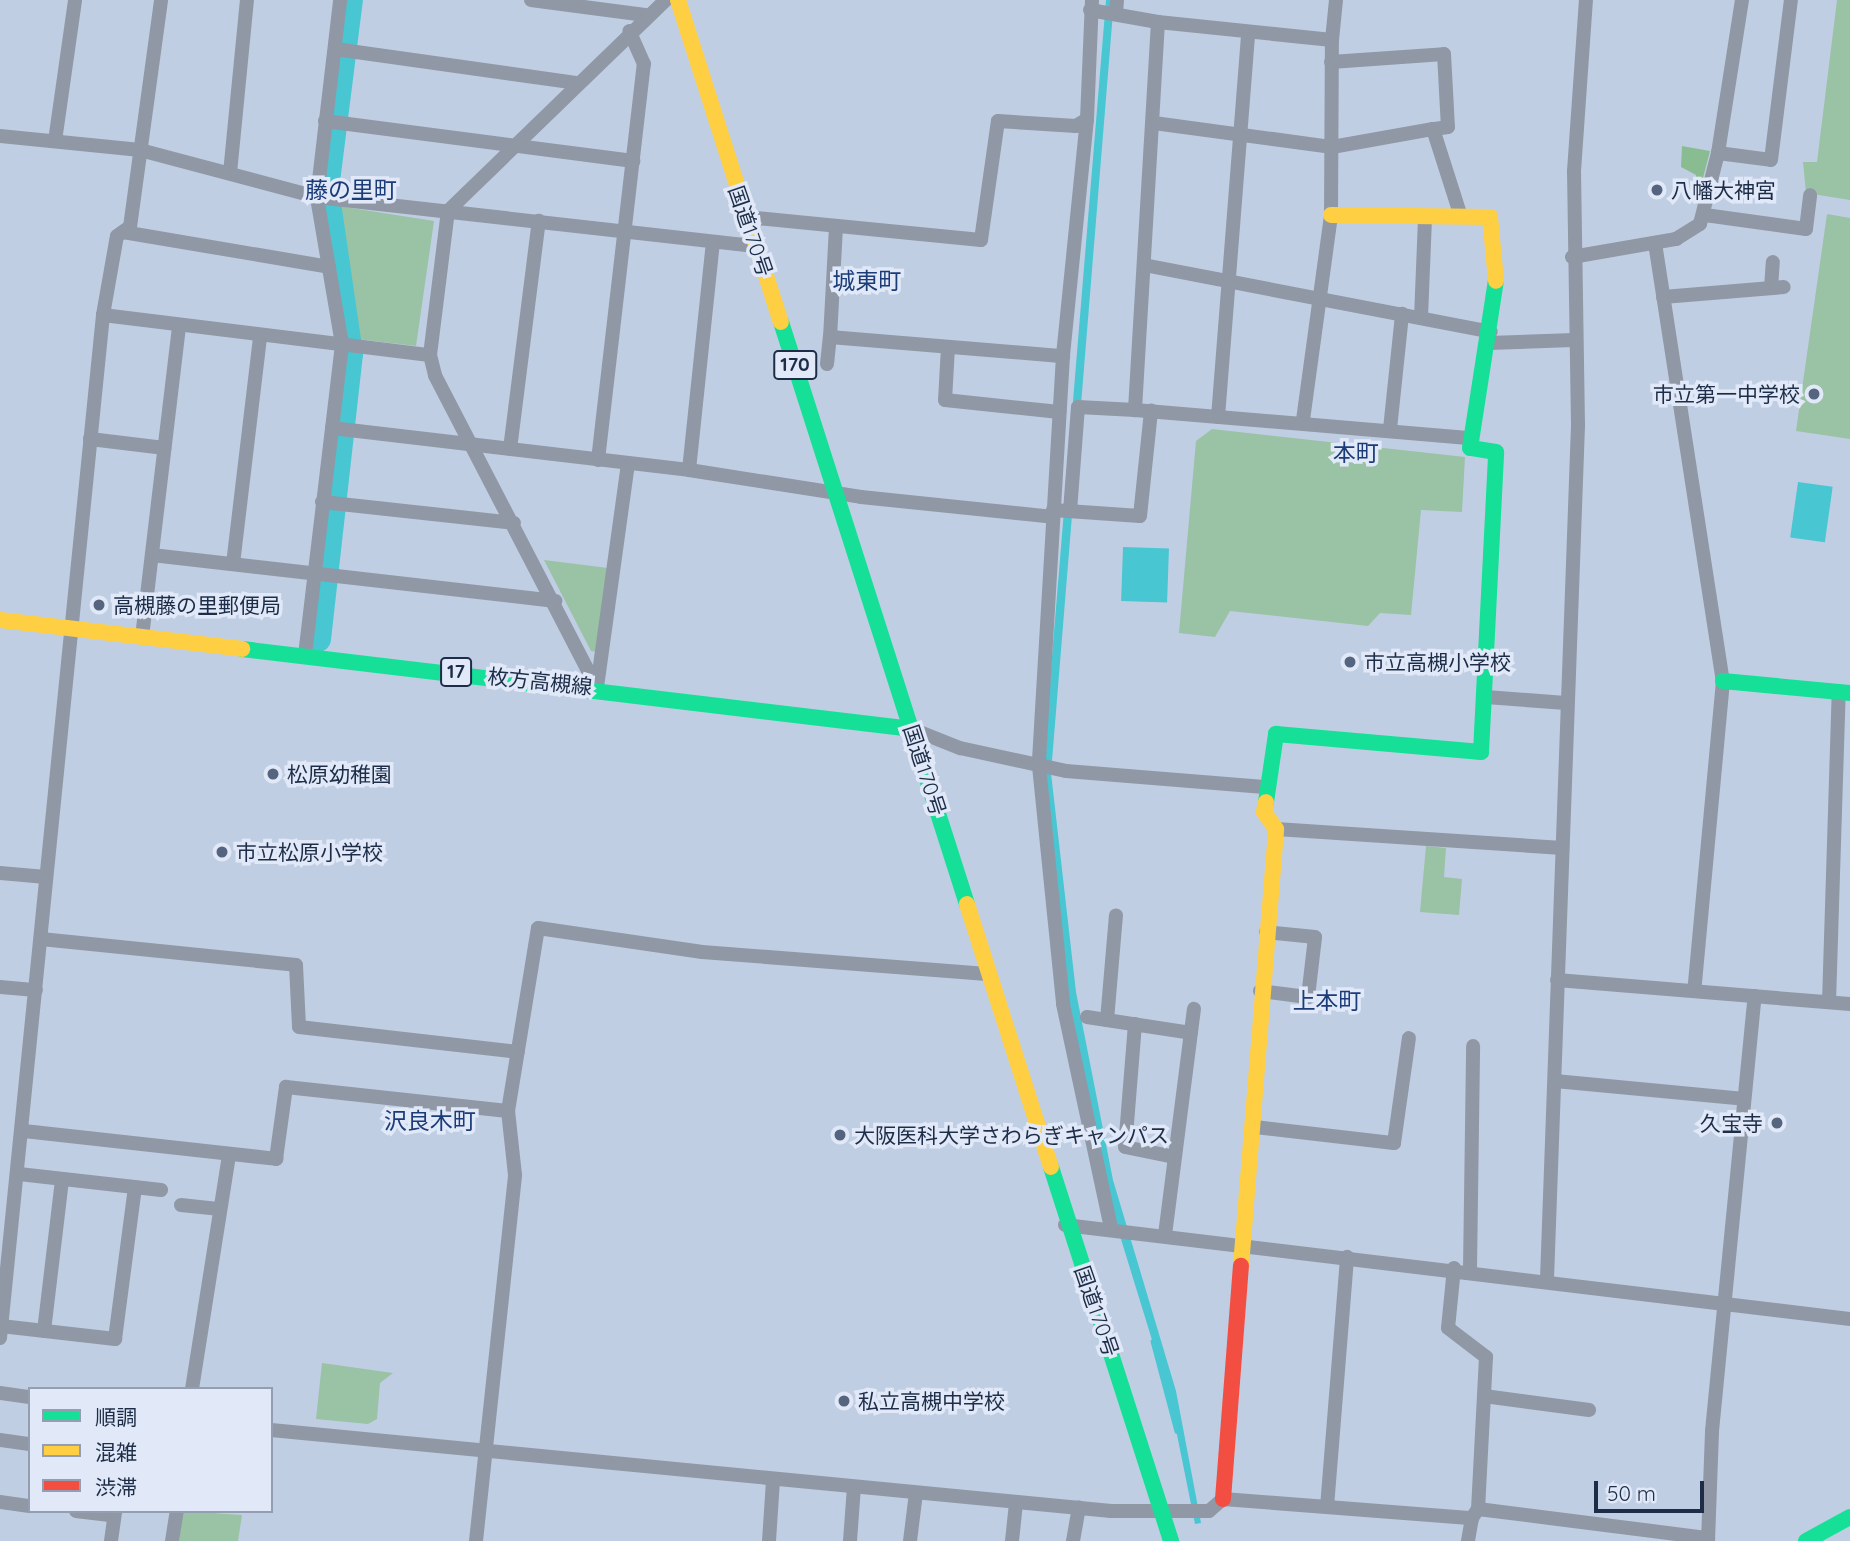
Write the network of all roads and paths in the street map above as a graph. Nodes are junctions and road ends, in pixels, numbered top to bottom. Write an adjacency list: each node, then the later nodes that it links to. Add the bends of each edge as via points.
1 (75, 0): 29 (street)
2 (161, 0): 32 (street)
3 (247, 0): 35 (street)
4 (340, 0): 20 (street)
5 (531, 0): 15 (street)
6 (666, 0): 15 (street)
7 (678, 0): 41 (main road, 国道170号 / 170)
8 (1336, 0): 19 (street)
9 (1586, 0): 51 (street)
10 (1735, 0): 11 (street)
11 (1741, 0): 33 (street)
12 (1791, 0): 33 (street, via 1771,160)
13 (1091, 5): 14 (street); 23 (street)
14 (1117, 7): 16 (street)
15 (645, 15): 17 (street)
16 (1158, 22): 18 (street); 25 (street)
17 (629, 31): 22 (street); 34 (street, via 644,64)
18 (1248, 34): 19 (street); 28 (street)
19 (1332, 40): 21 (street)
20 (341, 50): 22 (street); 24 (street)
21 (1331, 62): 26 (street, via 1444,54 1448,127); 31 (street)
22 (578, 83): 30 (street)
23 (1087, 119): 45 (street, via 1076,126 998,121 981,240); 69 (street)
24 (331, 122): 30 (street); 37 (street)
25 (1154, 123): 28 (street); 53 (street)
26 (1433, 129): 31 (street); 43 (street)
27 (0, 136): 29 (street)
28 (1241, 138): 31 (street); 55 (street)
29 (55, 141): 32 (street)
30 (514, 146): 34 (street); 38 (street)
31 (1332, 147): 39 (street)
32 (141, 149): 35 (street); 46 (street, via 130,227)
33 (1718, 153): 40 (street)
34 (633, 161): 47 (street)
35 (230, 173): 37 (street)
36 (1810, 195): 40 (street, via 1806,229)
37 (324, 198): 38 (street); 54 (street)
38 (448, 211): 44 (street); 68 (street)
39 (1331, 215): 42 (main road); 57 (street)
40 (1705, 215): 49 (street, via 1685,235)
41 (746, 217): 45 (street); 50 (main road, 国道170号 / 170)
42 (1425, 217): 43 (main road); 60 (street)
43 (1461, 217): 64 (main road, via 1490,216 1497,286)
44 (538, 221): 47 (street); 82 (street)
45 (836, 226): 63 (street)
46 (123, 232): 54 (street); 59 (street, via 117,236)
47 (625, 232): 48 (street); 83 (street)
48 (713, 243): 50 (street); 85 (street)
49 (1655, 243): 51 (street); 56 (street)
50 (757, 246): 86 (main road, 国道170号 / 170)
51 (1572, 257): 65 (street)
52 (1773, 262): 56 (street, via 1777,288)
53 (1144, 265): 55 (street); 71 (street)
54 (330, 267): 66 (street)
55 (1230, 284): 57 (street); 74 (street)
56 (1663, 298): 99 (street)
57 (1321, 300): 58 (street); 75 (street)
58 (1402, 314): 60 (street); 77 (street)
59 (103, 315): 61 (street); 79 (street)
60 (1421, 318): 64 (street)
61 (179, 326): 62 (street); 81 (street)
62 (260, 336): 66 (street); 92 (street)
63 (830, 337): 67 (street); 70 (street)
64 (1490, 337): 65 (street); 78 (main road)
65 (1574, 340): 103 (street, via 1578,425)
66 (348, 345): 68 (street); 76 (street)
67 (948, 347): 69 (street); 73 (street, via 945,400)
68 (430, 355): 80 (street, via 435,376)
69 (1063, 356): 73 (street)
70 (827, 364)
71 (1135, 410): 72 (street); 88 (street, via 1078,407)
72 (1151, 411): 74 (street); 88 (street, via 1140,516)
73 (1059, 412): 89 (street)
74 (1218, 416): 75 (street)
75 (1303, 420): 77 (street)
76 (339, 428): 80 (street); 87 (street)
77 (1390, 429): 78 (street)
78 (1471, 438): 102 (main road, via 1469,448 1496,452)
79 (90, 439): 81 (street); 96 (street)
80 (475, 445): 82 (street); 90 (street)
81 (164, 448): 91 (street)
82 (510, 449): 83 (street)
83 (598, 460): 84 (street)
84 (628, 463): 85 (street); 100 (street)
85 (690, 470): 86 (street)
86 (836, 493): 89 (street); 104 (main road, 国道170号 / 170)
87 (330, 503): 90 (street); 93 (street)
88 (1070, 511): 89 (street)
89 (1053, 513): 105 (street)
90 (514, 523): 94 (street)
91 (152, 555): 92 (street); 97 (street)
92 (233, 564): 93 (street)
93 (322, 574): 94 (street); 98 (street)
94 (555, 601): 100 (street)
95 (0, 620): 96 (main road, 枚方高槻線 / 17)
96 (72, 629): 97 (main road, 枚方高槻線 / 17); 110 (street)
97 (142, 637): 98 (main road, 枚方高槻線 / 17)
98 (305, 655): 100 (main road, 枚方高槻線 / 17)
99 (1723, 681): 101 (main road); 119 (street)
100 (597, 688): 104 (main road, 枚方高槻線 / 17)
101 (1845, 692): 121 (street)
102 (1486, 697): 103 (street); 106 (main road, via 1480,752 1276,734)
103 (1566, 703): 108 (street)
104 (912, 729): 105 (street); 114 (main road, 国道170号 / 170)
105 (1039, 766): 106 (street); 146 (street, via 1063,1004)
106 (1267, 787): 107 (main road, via 1264,812)
107 (1276, 829): 108 (street); 112 (main road)
108 (1562, 848): 115 (street)
109 (0, 873): 110 (street)
110 (46, 877): 113 (street)
111 (1116, 915): 125 (street)
112 (1266, 932): 118 (main road); 118 (street, via 1315,937 1308,997)
113 (41, 939): 117 (street); 130 (street, via 296,965 299,1027)
114 (990, 974): 130 (street, via 702,952 538,928); 144 (main road, 国道170号 / 170)
115 (1557, 980): 119 (street); 131 (street)
116 (0, 987): 117 (street)
117 (36, 990): 135 (street)
118 (1260, 991): 134 (main road)
119 (1694, 991): 120 (street)
120 (1755, 996): 121 (street); 132 (street)
121 (1829, 1002): 122 (street)
122 (1850, 1004)
123 (1194, 1009): 127 (street)
124 (1087, 1017): 125 (street)
125 (1107, 1020): 126 (street)
126 (1135, 1024): 127 (street); 137 (street, via 1125,1147)
127 (1191, 1033): 137 (street)
128 (1409, 1038): 134 (street, via 1394,1143)
129 (1472, 1046): 151 (street)
130 (518, 1052): 133 (street)
131 (1555, 1081): 132 (street); 152 (street)
132 (1744, 1099): 153 (street)
133 (508, 1111): 136 (street, via 286,1087 276,1159); 165 (street, via 515,1175)
134 (1255, 1127): 148 (main road)
135 (24, 1131): 136 (street); 138 (street)
136 (229, 1155): 143 (street)
137 (1174, 1157): 147 (street)
138 (19, 1174): 139 (street); 145 (street)
139 (62, 1179): 140 (street); 155 (street)
140 (135, 1187): 141 (street); 155 (street, via 115,1339)
141 (161, 1190)
142 (181, 1205): 143 (street)
143 (218, 1209): 157 (street)
144 (1065, 1225): 146 (street); 175 (main road, 国道170号 / 170)
145 (6, 1226): 156 (street)
146 (1119, 1229): 147 (street)
147 (1165, 1234): 148 (street)
148 (1247, 1244): 149 (street); 169 (main road)
149 (1347, 1257): 150 (street); 173 (street)
150 (1454, 1268): 151 (street); 159 (street, via 1448,1328 1486,1357)
151 (1470, 1270): 152 (street)
152 (1547, 1279): 153 (street, via 1553,1285)
153 (1724, 1305): 154 (street); 180 (street)
154 (1850, 1319)
155 (44, 1331): 156 (street)
156 (1, 1332)
157 (192, 1387)
158 (0, 1393): 160 (street)
159 (1484, 1396): 161 (street); 178 (street)
160 (28, 1397)
161 (1589, 1410)
162 (273, 1430): 165 (street)
163 (0, 1440): 164 (street)
164 (28, 1444)
165 (483, 1452): 166 (street); 183 (street)
166 (773, 1480): 167 (street); 184 (street)
167 (855, 1488): 168 (street); 185 (street)
168 (916, 1493): 171 (street); 186 (street)
169 (1223, 1499): 173 (street); 175 (street, via 1197,1511)
170 (0, 1502): 172 (street)
171 (1016, 1503): 174 (street); 187 (street)
172 (28, 1506)
173 (1327, 1507): 178 (street)
174 (1079, 1508): 175 (street); 188 (street)
175 (1164, 1511): 189 (main road, 国道170号 / 170)
176 (177, 1513): 182 (street)
177 (115, 1514): 181 (street)
178 (1475, 1514): 180 (street); 190 (street)
179 (1850, 1517): 191 (main road)
180 (1708, 1539)
181 (111, 1541)
182 (172, 1541)
183 (476, 1541)
184 (769, 1541)
185 (850, 1541)
186 (910, 1541)
187 (1012, 1541)
188 (1073, 1541)
189 (1171, 1541)
190 (1468, 1541)
191 (1806, 1541)

